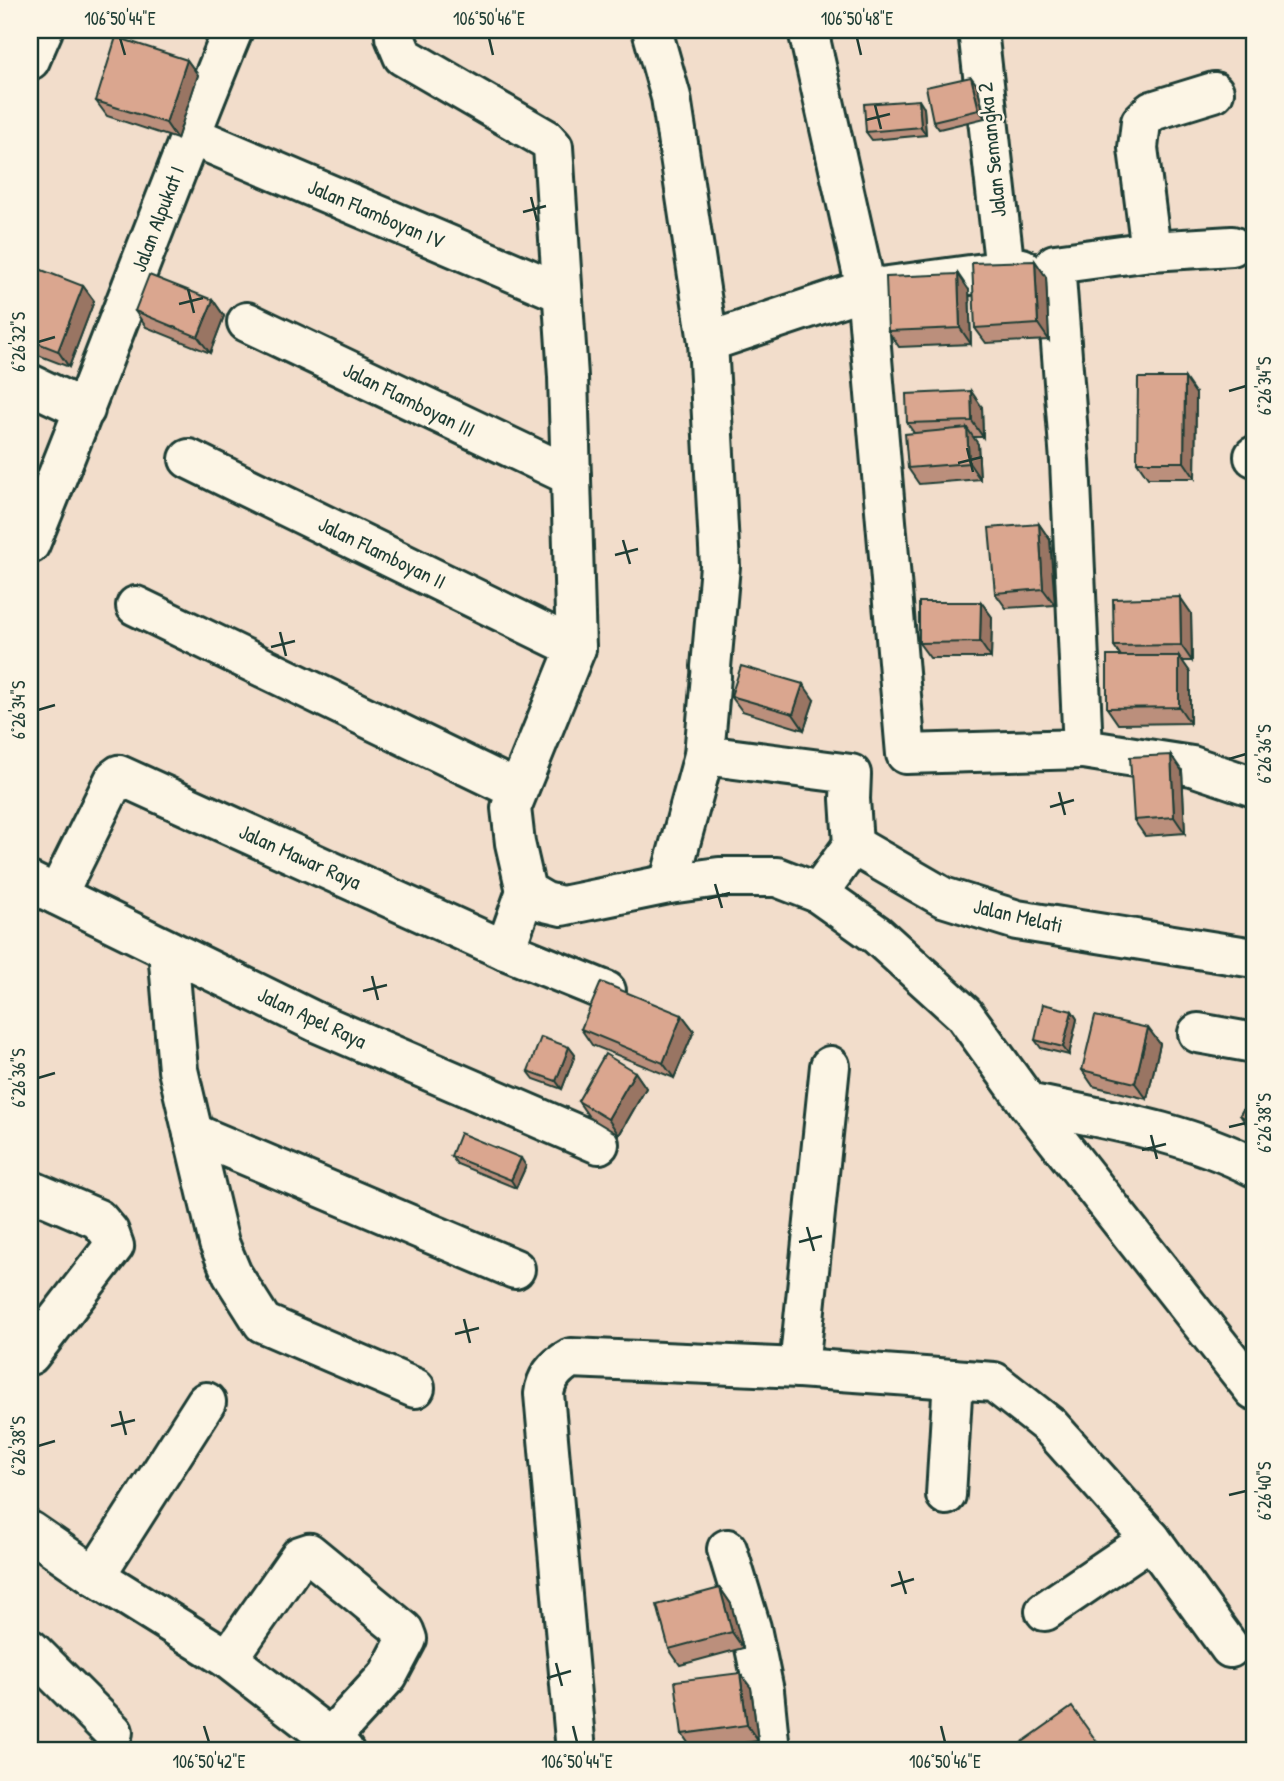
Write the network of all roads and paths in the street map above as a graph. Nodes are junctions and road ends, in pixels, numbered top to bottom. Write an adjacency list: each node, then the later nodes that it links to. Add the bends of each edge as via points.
1 (43, 30): 7 (street)
2 (233, 30): 9 (street, Jalan Alpukat I)
3 (396, 30): 15 (street, via 403,56 553,147)
4 (652, 30): 17 (street, via 671,97)
5 (808, 30): 14 (street)
6 (978, 30): 13 (street, Jalan Semangka 2)
7 (30, 61)
8 (1214, 92): 11 (street, via 1152,111 1141,122 1138,148)
9 (190, 135): 15 (street, Jalan Flamboyan IV); 19 (street, Jalan Alpukat I)
10 (1232, 246): 11 (street)
11 (1151, 251): 12 (street)
12 (1055, 264): 13 (street); 25 (street, via 1070,461)
13 (1005, 271): 14 (street)
14 (866, 289): 17 (street); 25 (street, via 906,754)
15 (562, 293): 21 (street)
16 (247, 322): 21 (street, Jalan Flamboyan III)
17 (708, 342): 26 (street, via 720,566)
18 (30, 384): 19 (street)
19 (85, 410): 22 (street, Jalan Alpukat I)
20 (189, 459): 24 (street, Jalan Flamboyan II)
21 (571, 477): 24 (street)
22 (30, 544)
23 (136, 606): 28 (street)
24 (576, 648): 28 (street)
25 (1083, 749): 27 (street, via 1192,766)
26 (704, 755): 29 (street, via 851,774); 30 (street)
27 (1254, 788)
28 (517, 790): 32 (street, via 511,808)
29 (853, 845): 33 (street); 36 (street, Jalan Melati, via 943,897 1017,920)
30 (669, 884): 32 (street, via 562,906); 33 (street, via 719,877 777,877)
31 (44, 889): 34 (street, Jalan Apel Raya); 35 (street, Jalan Mawar Raya, via 119,775)
32 (526, 891): 35 (street)
33 (818, 892): 41 (street, via 877,935 964,1014)
34 (168, 950): 42 (street, via 178,1070); 43 (street, Jalan Apel Raya, via 318,1023)
35 (505, 950): 37 (street, Jalan Mawar Raya)
36 (1254, 958)
37 (606, 991)
38 (1198, 1032): 39 (street)
39 (1254, 1043)
40 (830, 1066): 48 (street)
41 (1028, 1103): 44 (street, via 1145,1127); 51 (street)
42 (193, 1133): 46 (street); 50 (street, via 219,1243 232,1274 263,1323)
43 (599, 1144)
44 (1254, 1167)
45 (30, 1190): 47 (street, via 98,1219 114,1246)
46 (516, 1269)
47 (30, 1355)
48 (799, 1368): 49 (street); 64 (street, via 571,1358 550,1375 544,1394)
49 (953, 1379): 53 (street); 55 (street, via 995,1382 1050,1426)
50 (415, 1388)
51 (1254, 1390)
52 (206, 1402): 57 (street)
53 (946, 1495)
54 (30, 1531): 57 (street)
55 (1151, 1539): 58 (street); 59 (street)
56 (727, 1549): 65 (street, via 751,1628)
57 (95, 1576): 61 (street)
58 (1045, 1611)
59 (1230, 1648)
60 (30, 1649): 62 (street)
61 (228, 1659): 63 (street); 63 (street, via 300,1556 309,1553 404,1631 407,1639 388,1675)
62 (113, 1732)
63 (337, 1744)
64 (576, 1751)
65 (770, 1751)

